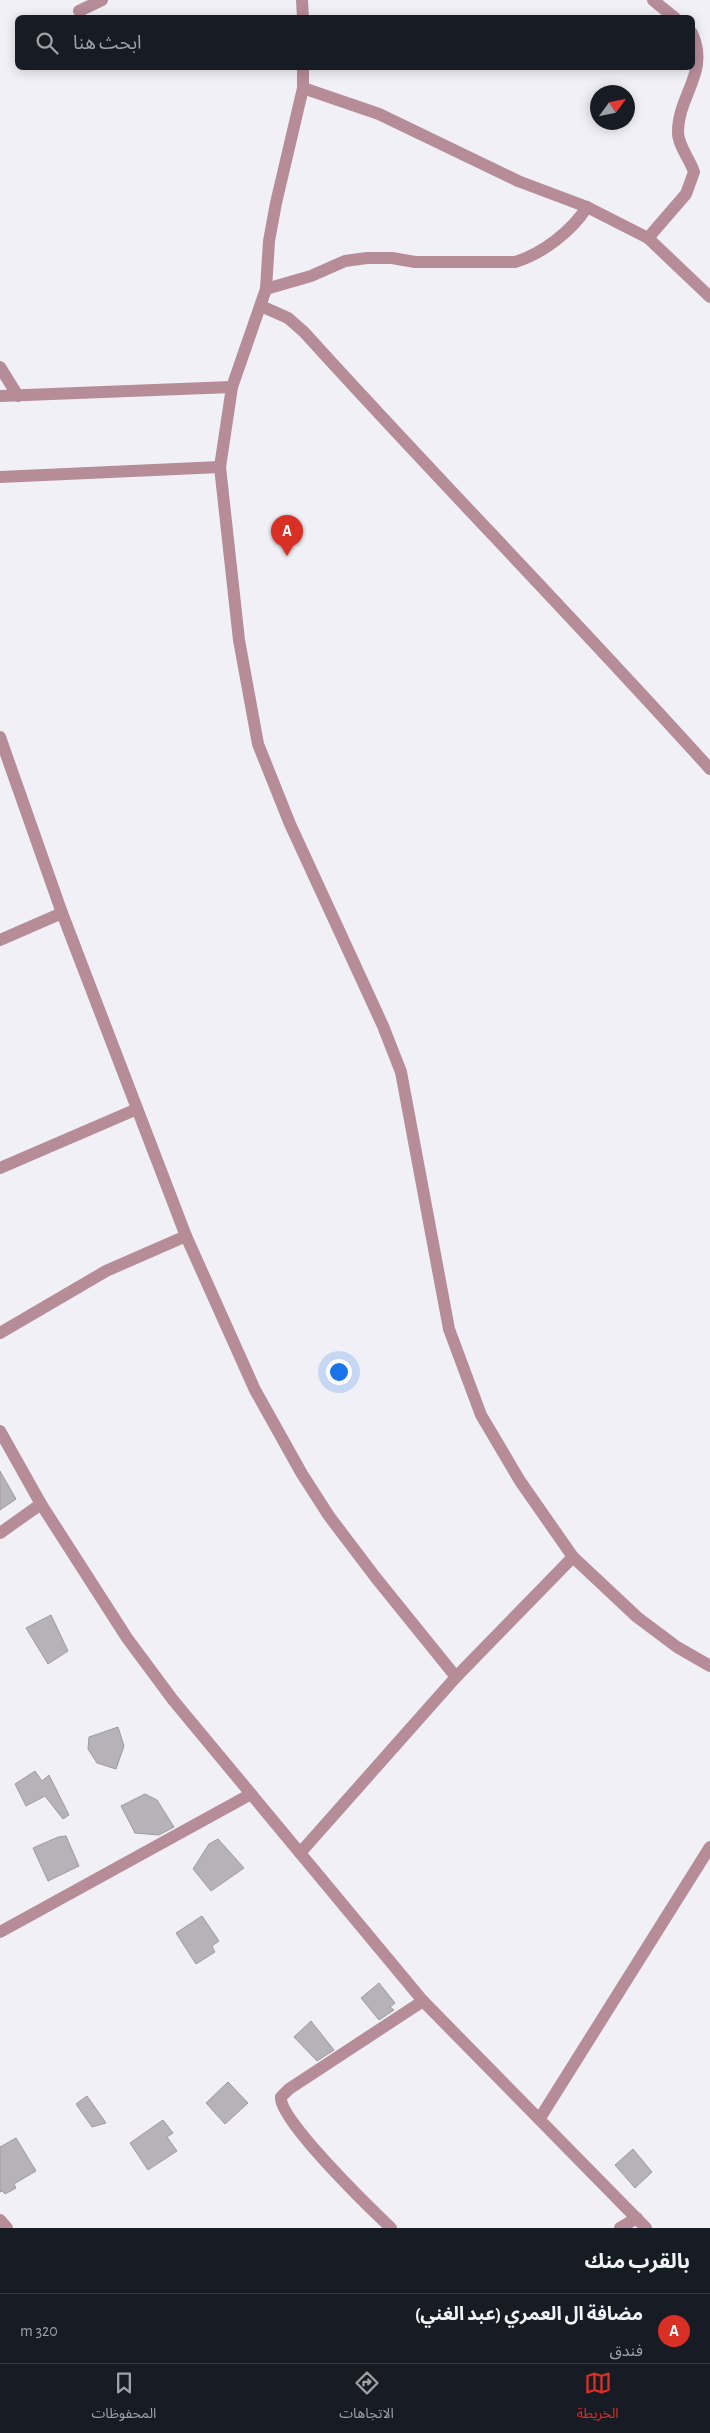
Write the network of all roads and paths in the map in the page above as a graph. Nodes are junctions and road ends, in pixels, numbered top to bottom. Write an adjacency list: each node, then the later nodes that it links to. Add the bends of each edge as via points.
1 (102, 0): 4 (street)
2 (302, 0): 5 (street)
3 (653, 0): 6 (street)
4 (79, 11)
5 (304, 15)
6 (671, 15)
7 (695, 38): 11 (street, via 702,51 702,70 678,135 694,172 686,194)
8 (303, 70): 9 (street)
9 (302, 88): 10 (street, via 379,114 518,180); 12 (street, via 269,241)
10 (586, 207): 11 (street); 12 (street, via 580,218 561,236 515,262 415,262 367,258 345,261 311,276)
11 (648, 238): 13 (street)
12 (266, 289): 14 (street)
13 (710, 297)
14 (261, 306): 16 (street); 23 (street, via 288,318 304,332)
15 (0, 367): 18 (street)
16 (232, 387): 18 (street); 19 (street)
17 (0, 396): 18 (street)
18 (18, 396)
19 (220, 467): 20 (street); 33 (street, via 238,640 258,744 290,824 401,1072 449,1329 465,1378 496,1444)
20 (0, 477)
21 (0, 736): 22 (street)
22 (3, 758): 24 (street)
23 (710, 769)
24 (62, 913): 25 (street); 26 (street)
25 (0, 940)
26 (137, 1109): 27 (street); 28 (street)
27 (0, 1168)
28 (186, 1236): 29 (street, via 106,1271); 35 (street, via 255,1390 302,1474 376,1578)
29 (0, 1333)
30 (0, 1431): 31 (street)
31 (41, 1504): 32 (street); 36 (street, via 152,1675)
32 (0, 1534)
33 (573, 1557): 34 (street, via 637,1617 677,1647); 35 (street)
34 (710, 1666)
35 (456, 1677): 38 (street)
36 (251, 1794): 38 (street); 39 (street)
37 (710, 1847): 41 (street)
38 (300, 1853): 40 (street)
39 (0, 1932)
40 (423, 2001): 41 (street); 45 (street, via 281,2097 282,2108 322,2157)
41 (540, 2118): 42 (street)
42 (636, 2218): 46 (street); 47 (street)
43 (0, 2220): 44 (street)
44 (7, 2228)
45 (391, 2228)
46 (620, 2228)
47 (646, 2228)

